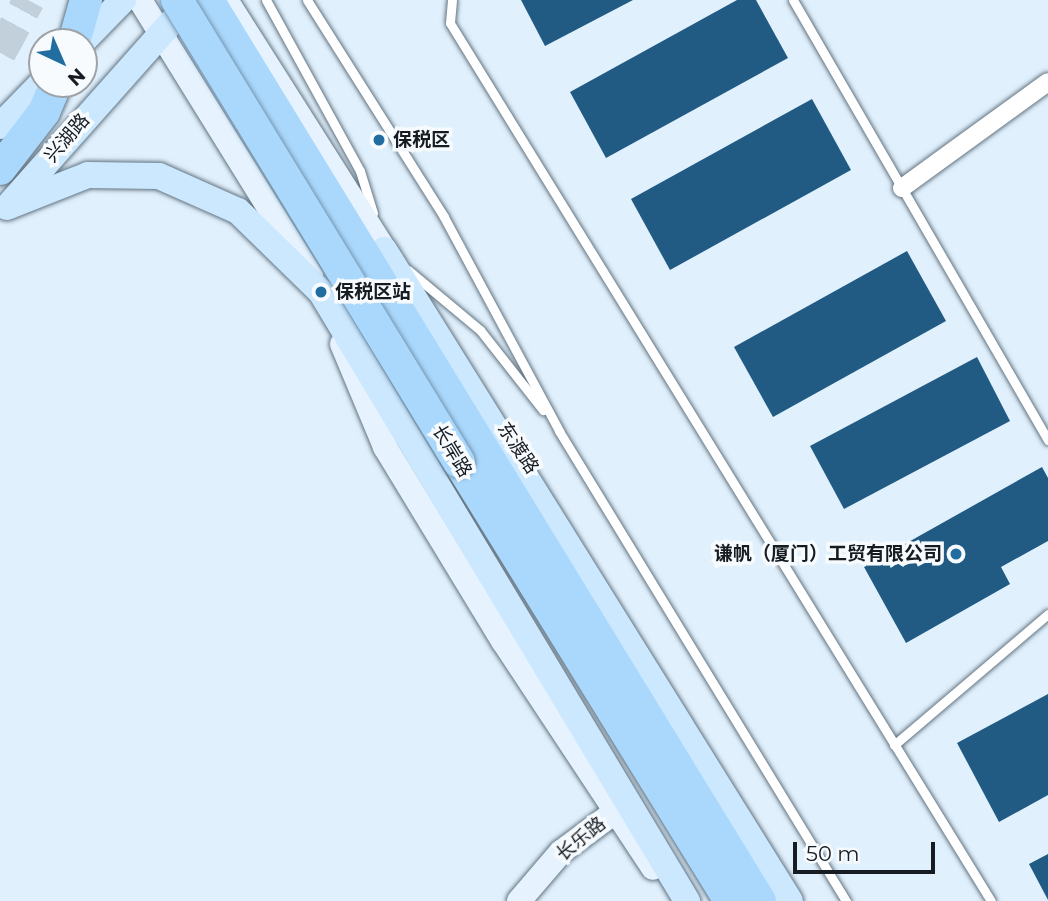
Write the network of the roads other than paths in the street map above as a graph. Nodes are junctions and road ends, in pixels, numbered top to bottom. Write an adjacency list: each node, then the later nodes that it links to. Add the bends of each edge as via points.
1 (86, 0): 13 (highway)
2 (95, 0): 14 (main road)
3 (123, 0): 15 (main road)
4 (140, 0): 16 (main road)
5 (177, 0): 34 (highway, 长岸路, bridge)
6 (191, 0): 16 (main road, 兴湖路)
7 (208, 0): 35 (highway, 长岸路)
8 (226, 0): 24 (main road, 东渡路)
9 (266, 0): 24 (lane, via 360,171)
10 (307, 0): 26 (lane, via 444,216)
11 (452, 0): 29 (lane, via 450,23)
12 (793, 0): 22 (lane)
13 (83, 28)
14 (85, 28)
15 (94, 28)
16 (161, 31): 23 (main road, 兴湖路); 25 (main road)
17 (1048, 82): 22 (street)
18 (28, 97): 20 (main road)
19 (50, 98): 21 (highway)
20 (0, 126)
21 (0, 169)
22 (902, 188): 27 (lane)
23 (4, 211): 25 (main road, via 88,176 159,176 238,211)
24 (384, 250): 26 (lane, via 480,330); 36 (main road); 37 (main road, 东渡路, via 579,538)
25 (321, 292): 30 (main road, via 384,447 503,641); 33 (main road)
26 (559, 431): 38 (lane)
27 (1048, 440)
28 (1048, 614): 29 (lane)
29 (894, 745): 39 (lane)
30 (617, 811): 31 (main road, 长乐路, via 561,852); 32 (main road)
31 (519, 901)
32 (673, 901)
33 (687, 901)
34 (730, 901)
35 (760, 901)
36 (790, 901)
37 (800, 901)
38 (846, 901)
39 (991, 901)

